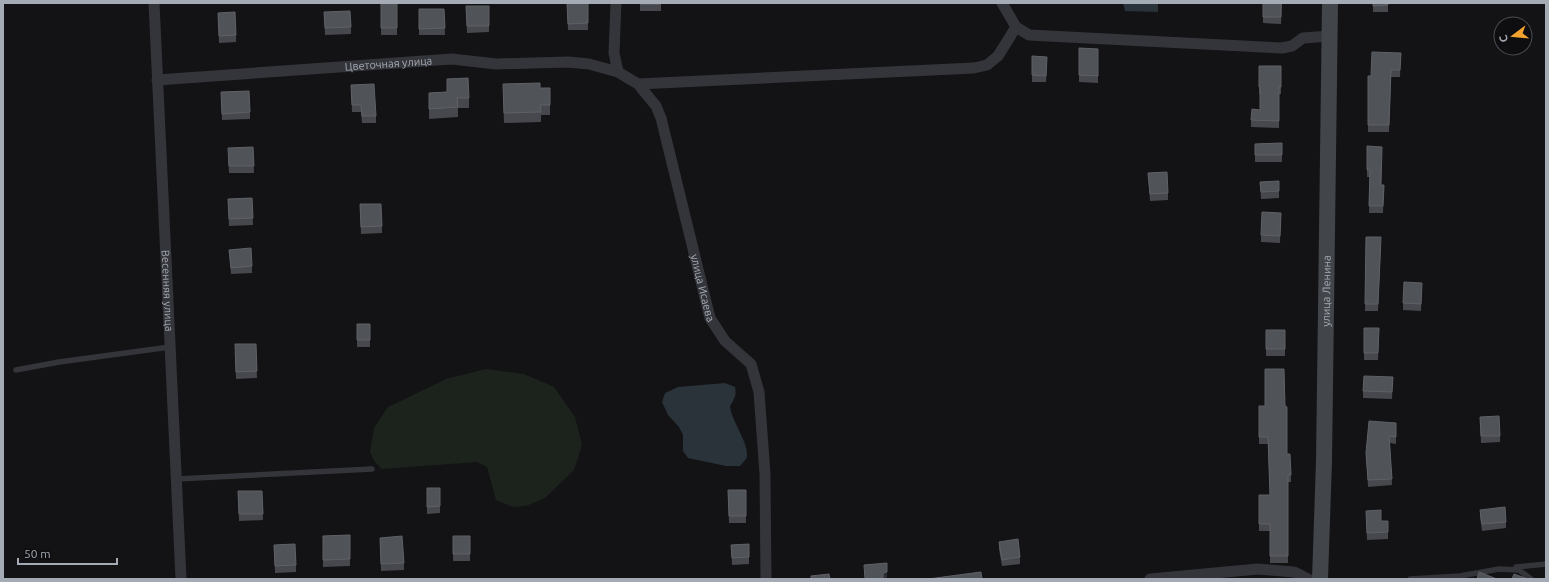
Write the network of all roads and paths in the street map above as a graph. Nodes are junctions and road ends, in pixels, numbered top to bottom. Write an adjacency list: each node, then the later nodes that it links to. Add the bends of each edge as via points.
1 (154, 3): 8 (street, Весенняя улица)
2 (616, 3): 7 (street, via 614,53)
3 (1002, 3): 5 (street)
4 (1330, 3): 6 (main road, улица Ленина)
5 (1016, 27): 6 (street, via 1029,35 1282,48 1292,46 1303,38); 9 (street, via 998,56 988,65 974,68)
6 (1330, 36): 20 (main road, улица Ленина)
7 (618, 72): 8 (street, Цветочная улица, via 589,64 568,62 496,64 452,59); 9 (street, улица Исаева)
8 (157, 80): 10 (street, Весенняя улица)
9 (638, 84): 17 (street, улица Исаева, via 656,106 661,118 710,318 725,341 751,364 759,392 765,474)
10 (170, 347): 11 (lane); 13 (street, Весенняя улица)
11 (16, 370)
12 (372, 469): 13 (lane)
13 (176, 479): 16 (street, Весенняя улица)
14 (1546, 564): 15 (lane)
15 (1499, 569): 21 (lane, via 1460,576); 22 (lane, via 1519,570)
16 (181, 579)
17 (766, 579)
18 (1150, 579): 19 (street, via 1258,568 1294,572)
19 (1308, 579)
20 (1320, 579)
21 (1410, 579)
22 (1531, 579)

